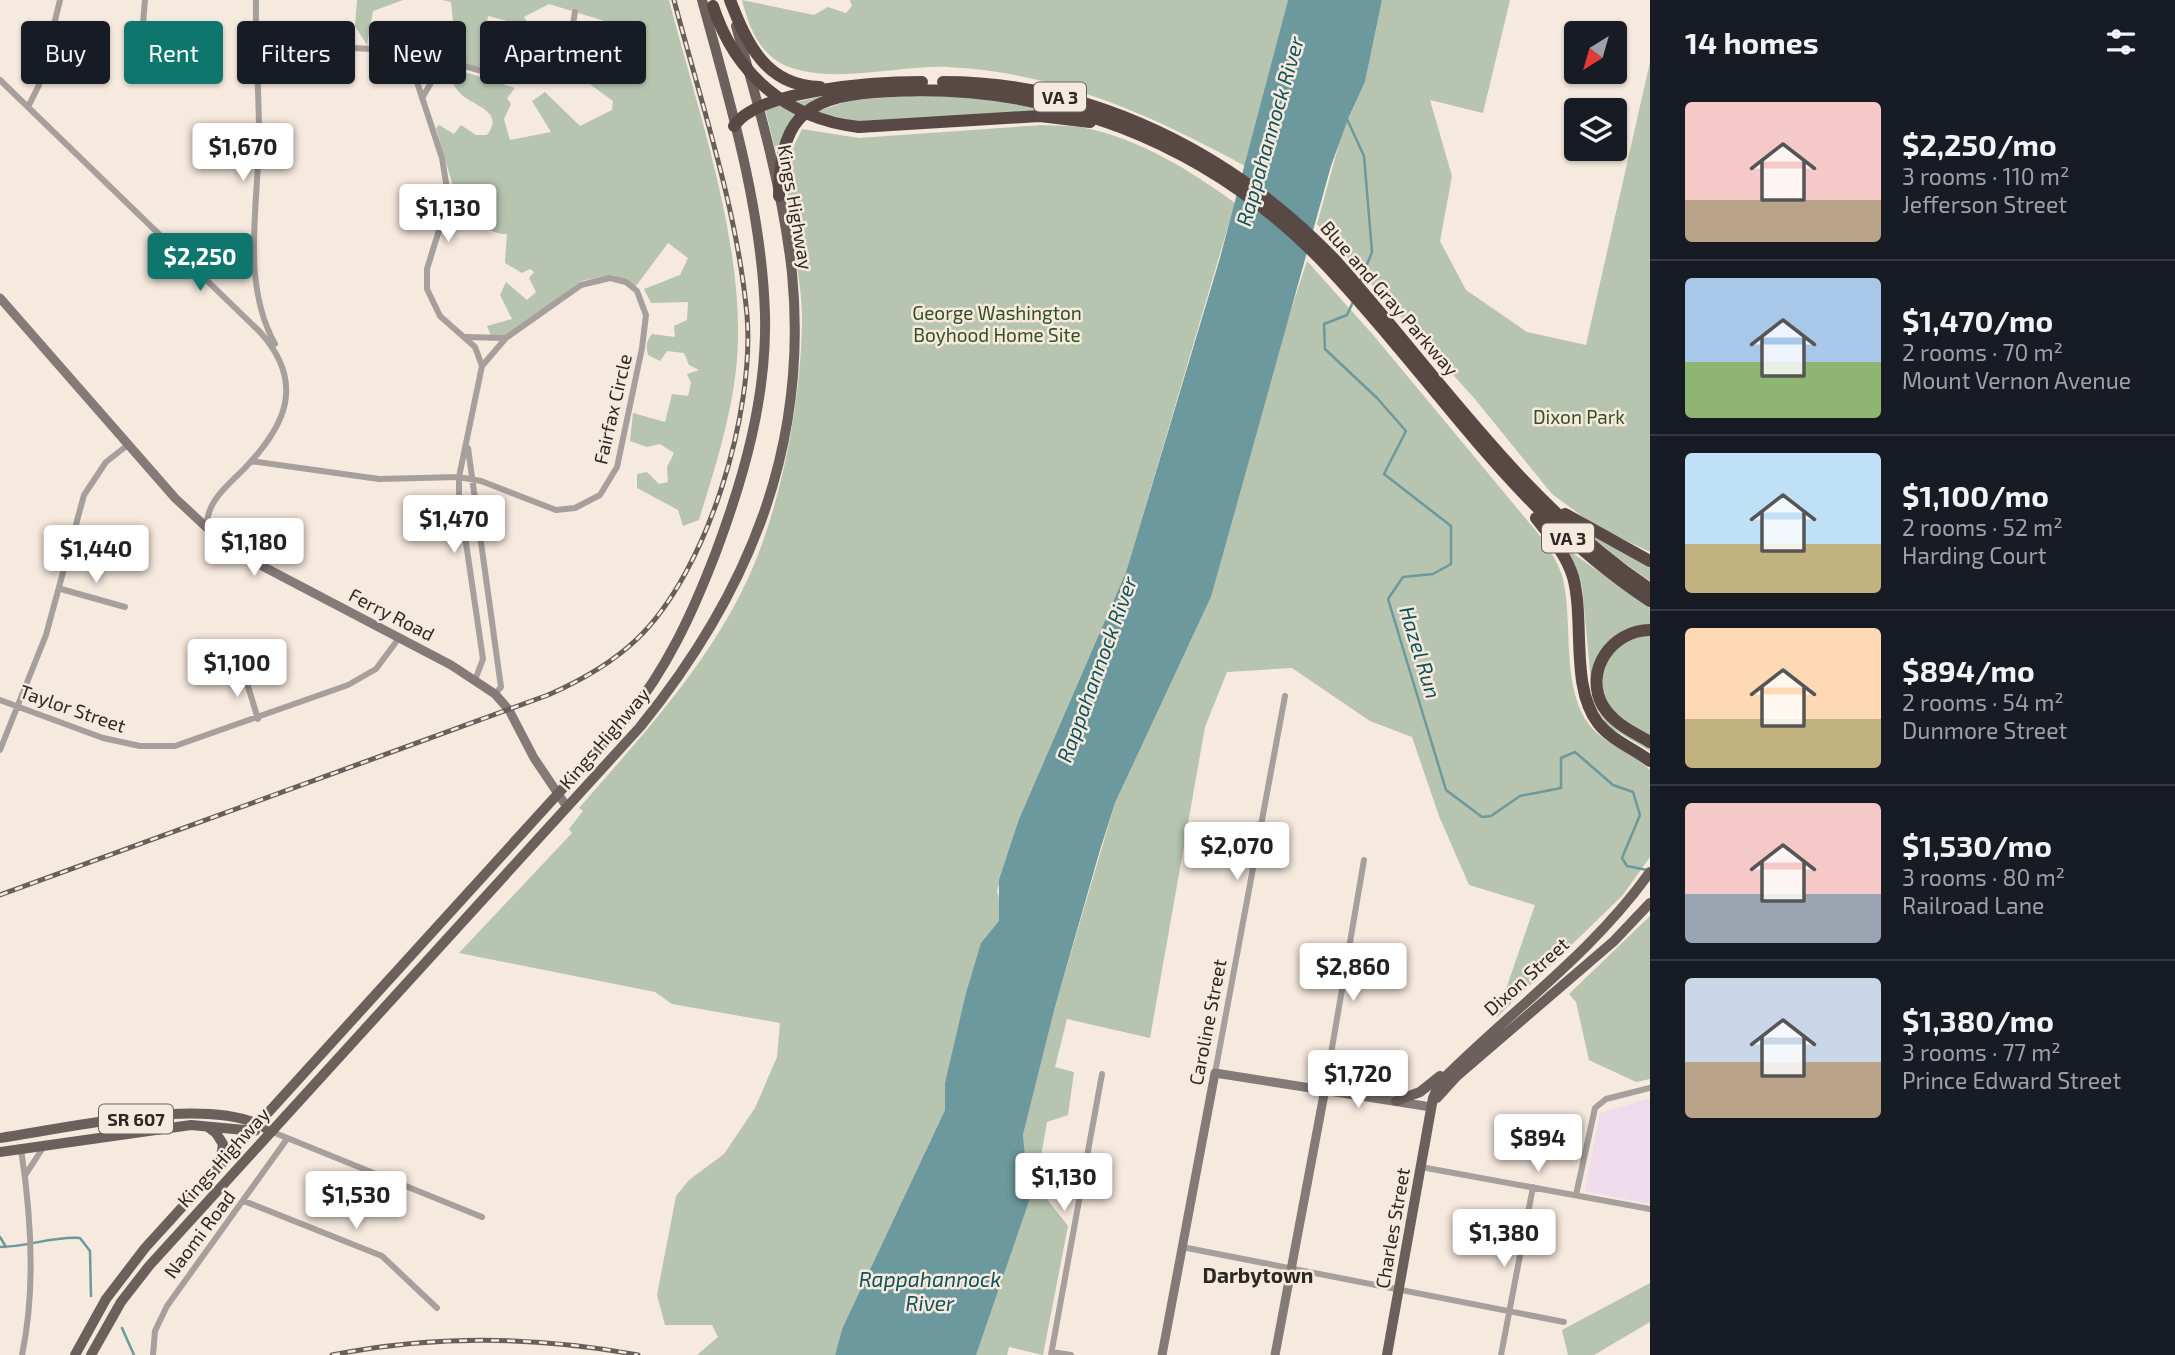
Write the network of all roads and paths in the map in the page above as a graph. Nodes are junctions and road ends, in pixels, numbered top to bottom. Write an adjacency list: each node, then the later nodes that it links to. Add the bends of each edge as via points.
1 (60, 0): 17 (street, via 39,85)
2 (145, 0): 7 (street)
3 (256, 0): 8 (street)
4 (730, 0): 14 (highway, VA 3, via 750,46 772,72 800,84); 16 (main road, Kings Highway)
5 (709, 2): 18 (main road, Kings Highway); 19 (highway, VA 3, bridge, via 735,56 770,92 813,118 859,127 1051,116 1093,122)
6 (575, 12): 9 (street, via 564,53 538,72 510,77)
7 (142, 21)
8 (256, 21)
9 (466, 65)
10 (0, 80): 17 (street)
11 (257, 84): 26 (street, via 255,277 262,313)
12 (417, 84): 15 (street)
13 (430, 84): 15 (street)
14 (849, 86): 16 (highway); 20 (highway, Blue and Gray Parkway / VA 3, via 962,82 1025,89 1126,118)
15 (422, 98): 24 (street, via 442,158 446,188 444,214 427,269 427,289 440,316)
16 (758, 106): 18 (highway, via 744,113); 21 (main road, Kings Highway)
17 (28, 107): 26 (street, via 260,332)
18 (734, 126): 53 (main road, Kings Highway, via 759,239 765,317 762,381 747,459 704,584 666,662 636,706)
19 (1157, 142): 20 (highway, Blue and Gray Parkway / VA 3); 21 (highway, via 1094,115 1024,98 931,90 855,94 818,104 794,124 782,151)
20 (1206, 162): 23 (highway, Blue and Gray Parkway / VA 3, via 1265,197 1313,237)
21 (779, 196): 54 (main road, Kings Highway, via 792,273 794,348 780,455 757,535 730,596 697,653 640,727)
22 (0, 298): 29 (main road, Ferry Road)
23 (1382, 324): 31 (highway, Blue and Gray Parkway / VA 3); 34 (highway, Blue and Gray Parkway / VA 3)
24 (464, 337): 25 (street); 27 (street, via 479,352)
25 (506, 338): 27 (street, Fairfax Circle); 33 (street, Fairfax Circle, via 581,285 602,278 626,282 645,307 642,348 617,467 600,495 585,505 556,510)
26 (281, 358): 30 (street, via 287,389 283,408 272,434)
27 (482, 366): 28 (street)
28 (468, 443): 32 (street); 33 (street)
29 (129, 444): 35 (main road, Ferry Road); 37 (street, via 106,462 87,488)
30 (251, 461): 32 (street, Fairfax Circle, via 379,479); 35 (street, via 214,500)
31 (1496, 464): 39 (highway, Blue and Gray Parkway / VA 3, via 1556,528); 52 (highway, via 1560,550 1572,574 1585,695 1592,715 1608,734)
32 (459, 477): 33 (street, Fairfax Circle); 44 (street, via 483,659)
33 (470, 478): 45 (street, via 501,687)
34 (1541, 500): 36 (highway); 38 (highway, Blue and Gray Parkway / VA 3, via 1605,557)
35 (208, 530): 42 (main road, Ferry Road, via 244,556)
36 (1650, 561)
37 (61, 589): 40 (street); 48 (street)
38 (1650, 589)
39 (1650, 601)
40 (125, 607)
41 (1650, 630): 50 (highway, via 1630,633 1614,644 1601,659 1597,677 1599,696 1609,713)
42 (400, 638): 44 (main road, Ferry Road); 49 (street, Taylor Street, via 386,659 365,677)
43 (243, 670): 49 (street)
44 (475, 680): 45 (main road, Ferry Road)
45 (495, 694): 53 (main road, Ferry Road)
46 (1285, 696): 59 (street, Caroline Street)
47 (0, 700): 48 (street, Taylor Street)
48 (20, 707): 49 (street, Taylor Street, via 103,738 158,747 190,743); 51 (street)
49 (258, 719)
50 (1650, 741)
51 (0, 750)
52 (1650, 759)
53 (558, 795): 54 (main road, Ferry Road); 66 (main road, Kings Highway)
54 (567, 807): 68 (main road, Kings Highway)
55 (1364, 860): 62 (street)
56 (1650, 872): 58 (main road, Dixon Street, via 1592,940)
57 (1650, 903): 64 (main road, Dixon Street, via 1614,941 1448,1084)
58 (1473, 1048): 63 (main road, via 1420,1092); 64 (main road, Dixon Street, via 1439,1083)
59 (1214, 1073): 62 (main road); 82 (main road, Caroline Street)
60 (1102, 1074): 88 (street)
61 (1650, 1088): 78 (street, via 1606,1099 1595,1108)
62 (1325, 1089): 63 (main road); 83 (main road)
63 (1396, 1101): 64 (main road)
64 (1431, 1107): 74 (main road, Charles Street)
65 (206, 1126): 66 (main road, SR 607); 71 (main road, SR 607, via 143,1129); 75 (main road, via 223,1144)
66 (255, 1127): 67 (main road, SR 607, via 240,1117 190,1113); 68 (main road, SR 607); 75 (main road, Kings Highway)
67 (61, 1130): 69 (main road, SR 607); 72 (main road, via 24,1143)
68 (270, 1131): 70 (street, SR 607); 91 (main road, Kings Highway, via 149,1266 121,1302)
69 (0, 1138)
70 (287, 1139): 79 (street, Naomi Road); 81 (street)
71 (44, 1146): 72 (main road, SR 607); 76 (street)
72 (20, 1149): 73 (main road, SR 607); 76 (street)
73 (0, 1152)
74 (1420, 1167): 77 (street); 84 (main road, Charles Street)
75 (218, 1168): 90 (main road, Kings Highway, via 117,1283)
76 (26, 1174): 89 (street, via 27,1326)
77 (1533, 1187): 78 (street); 86 (street)
78 (1576, 1195): 80 (street)
79 (244, 1200): 85 (street, via 382,1256); 92 (street, Naomi Road, via 167,1306 155,1331)
80 (1650, 1209)
81 (482, 1217)
82 (1182, 1247): 83 (street); 94 (main road, Caroline Street)
83 (1291, 1269): 84 (street); 95 (main road)
84 (1399, 1289): 86 (street); 96 (main road, Charles Street)
85 (437, 1308)
86 (1510, 1310): 87 (street); 97 (street)
87 (1564, 1322)
88 (1051, 1353): 93 (street)
89 (22, 1355)
90 (75, 1355)
91 (91, 1355)
92 (153, 1355)
93 (1071, 1355)
94 (1162, 1355)
95 (1275, 1355)
96 (1387, 1355)
97 (1502, 1355)

